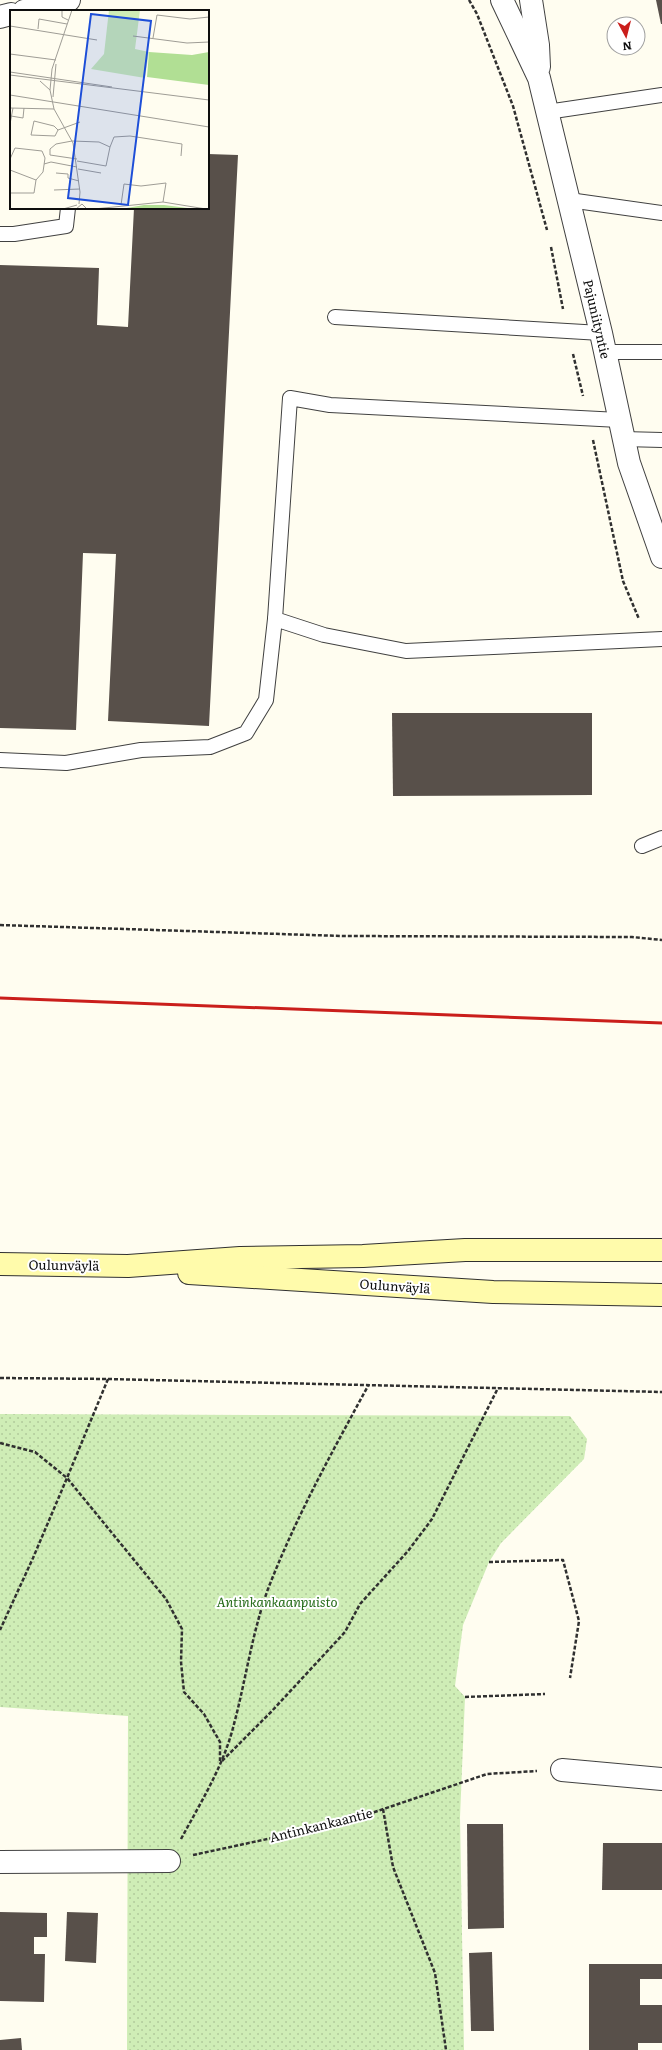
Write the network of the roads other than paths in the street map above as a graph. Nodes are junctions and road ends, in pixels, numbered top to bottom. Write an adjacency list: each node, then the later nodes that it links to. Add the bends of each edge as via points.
1 (70, 0): 5 (street)
2 (75, 0): 6 (lane)
3 (502, 0): 9 (street, Pajuniityntie)
4 (531, 0): 9 (street, Pajuniityntie, via 538,45)
5 (28, 10)
6 (77, 10)
7 (10, 14): 8 (street)
8 (0, 17)
9 (539, 78): 11 (street, Pajuniityntie)
10 (662, 94): 11 (lane)
11 (547, 112): 12 (street, Pajuniityntie)
12 (569, 200): 14 (lane); 17 (street, Pajuniityntie)
13 (68, 209): 15 (lane, via 66,226)
14 (662, 213)
15 (0, 234)
16 (335, 317): 17 (lane)
17 (603, 342): 18 (lane); 19 (street, Pajuniityntie)
18 (662, 352)
19 (621, 429): 20 (lane); 21 (street, Pajuniityntie, via 629,463); 22 (lane, via 330,405 290,398)
20 (662, 440)
21 (662, 557)
22 (276, 619): 23 (lane, via 324,635 406,651); 24 (lane, via 266,700 246,733 210,747 141,750 66,763)
23 (662, 638)
24 (0, 760)
25 (662, 838): 26 (lane)
26 (642, 846)
27 (662, 1250): 29 (main road, Oulunväylä, via 466,1250 363,1256 240,1258)
28 (0, 1264): 29 (main road, Oulunväylä)
29 (128, 1266): 30 (main road, Oulunväylä, via 200,1274 418,1288)
30 (662, 1295)
31 (562, 1770): 32 (street)
32 (662, 1779)
33 (169, 1861): 34 (street)
34 (0, 1862)

